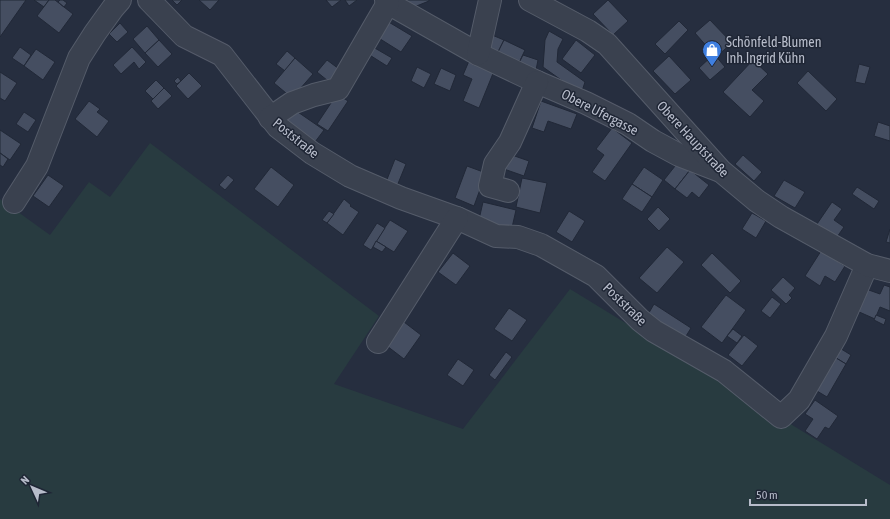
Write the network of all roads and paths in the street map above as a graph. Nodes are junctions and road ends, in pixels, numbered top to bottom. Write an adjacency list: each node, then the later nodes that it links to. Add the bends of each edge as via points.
1 (120, 0): 11 (street, via 79,58 37,166)
2 (149, 0): 8 (street, Poststraße, via 184,36 222,55)
3 (490, 0): 6 (street)
4 (530, 0): 9 (street, Obere Hauptstraße, via 607,44)
5 (387, 2): 6 (street, Obere Ufergasse); 8 (street, Obere Ufergasse, via 338,89 292,103)
6 (478, 54): 7 (street, Obere Ufergasse)
7 (537, 82): 9 (street, Obere Ufergasse, via 628,124 680,156); 10 (street, via 510,142 495,164 490,186)
8 (270, 118): 12 (street, Poststraße, via 312,153 350,176)
9 (721, 171): 13 (street, Obere Hauptstraße, via 781,217)
10 (508, 191)
11 (14, 202)
12 (457, 218): 13 (street, Poststraße, via 496,236 518,237 541,245 596,276 654,331 724,371 781,417 799,400 836,336); 15 (street)
13 (867, 265): 14 (street, Obere Hauptstraße)
14 (890, 271)
15 (378, 342)

